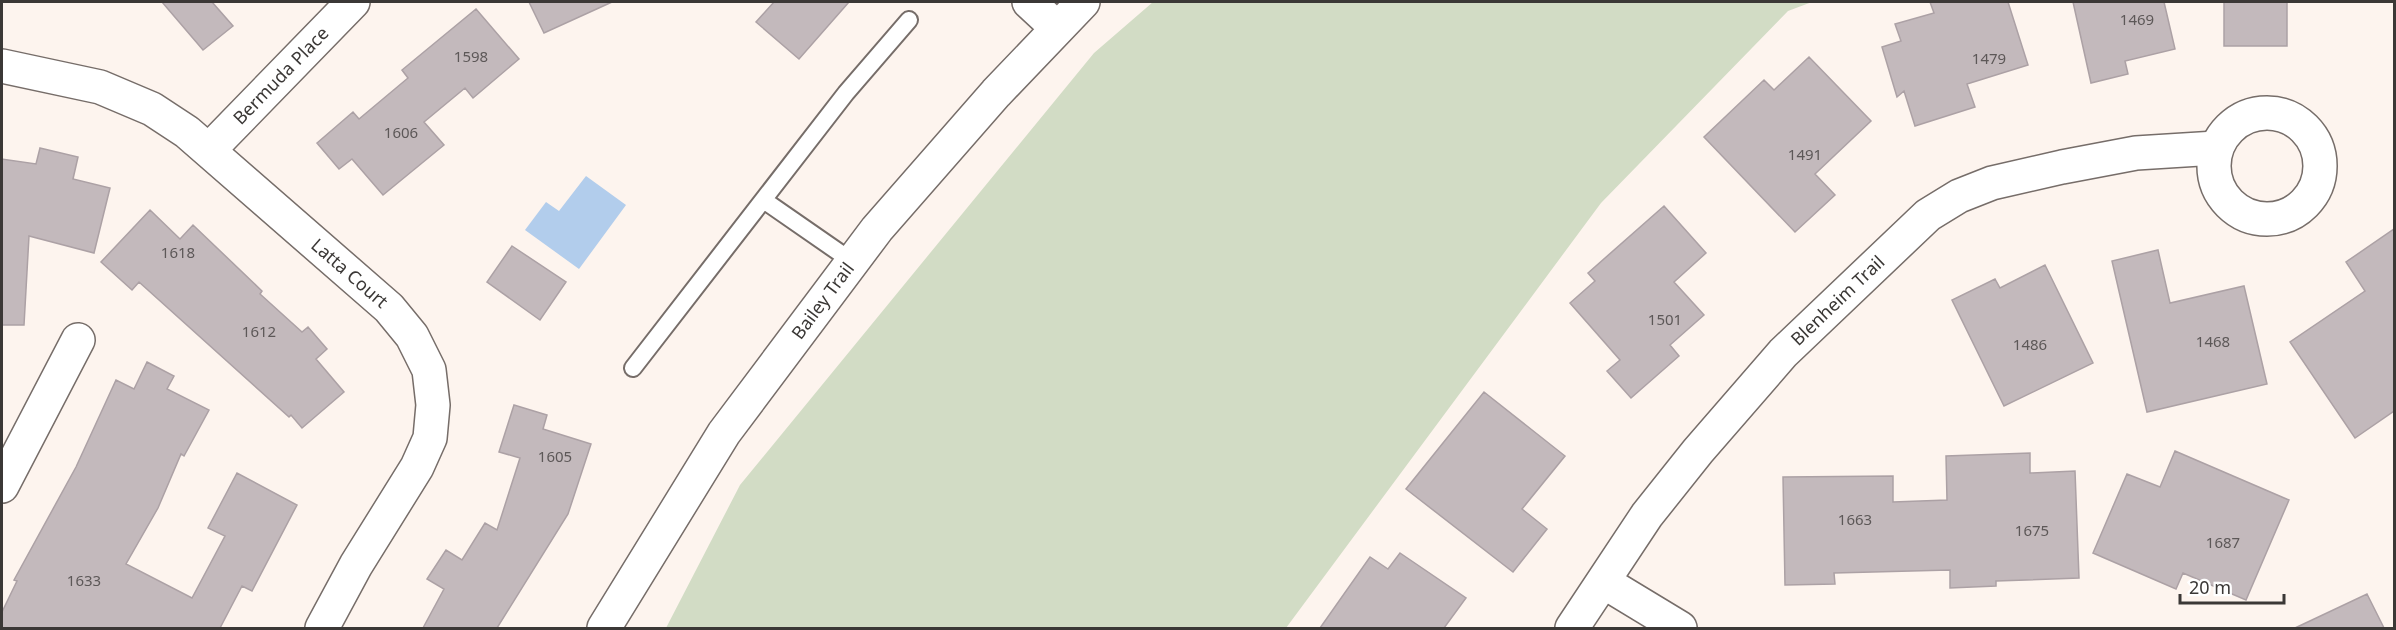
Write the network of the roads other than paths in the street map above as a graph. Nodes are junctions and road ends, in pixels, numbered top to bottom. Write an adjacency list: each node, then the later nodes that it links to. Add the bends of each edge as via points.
1 (353, 2): 8 (street, Bermuda Place)
2 (1029, 2): 5 (street)
3 (1083, 2): 5 (street, Bailey Trail)
4 (909, 20): 9 (lane, via 846,93)
5 (1057, 28): 10 (street, Bailey Trail, via 877,229)
6 (2, 66): 8 (street, Latta Court, via 100,87 152,109)
7 (2216, 148): 14 (street, Blenheim Trail, via 2136,153 1992,183 1959,196 1928,215 1783,353 1647,515)
8 (210, 149): 15 (street, Latta Court, via 389,308 412,336 429,370 434,405 430,438 417,467)
9 (765, 201): 10 (lane); 12 (lane)
10 (853, 262): 16 (street, Bailey Trail, via 724,433)
11 (78, 340): 13 (street)
12 (633, 368)
13 (2, 486)
14 (1604, 582): 17 (street, Blenheim Trail); 18 (street)
15 (322, 628)
16 (604, 628)
17 (1572, 628)
18 (1680, 628)

